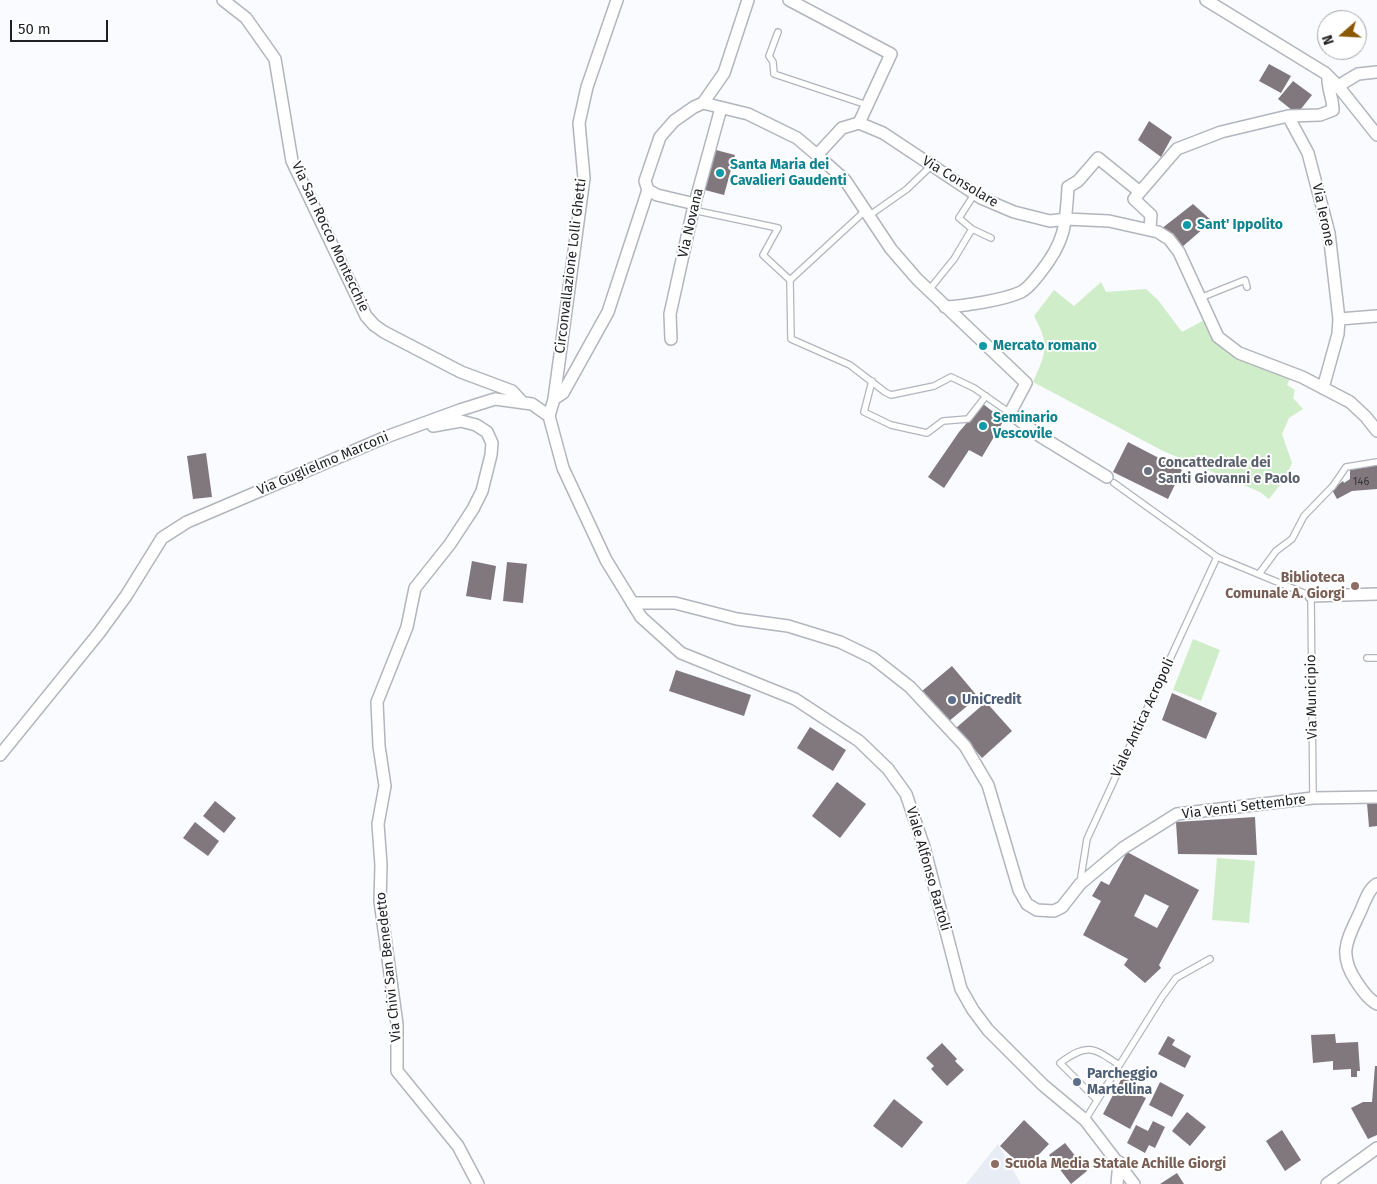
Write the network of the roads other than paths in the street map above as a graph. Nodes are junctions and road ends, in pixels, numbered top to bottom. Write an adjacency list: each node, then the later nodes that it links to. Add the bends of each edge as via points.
1 (222, 0): 39 (street, Via San Rocco Montecchie, via 246,18 276,59 292,161 366,316 384,332 461,372 512,392)
2 (618, 0): 38 (street, Circonvallazione Lolli Ghetti, via 587,87 579,122 584,178)
3 (748, 0): 10 (street, via 724,73)
4 (789, 0): 11 (street, via 891,54)
5 (1206, 0): 8 (street)
6 (778, 32): 11 (lane, via 769,56 774,74)
7 (1377, 72): 9 (street, via 1358,74)
8 (1328, 76): 9 (street); 13 (street, via 1333,110 1320,115)
9 (1338, 86): 15 (street)
10 (703, 103): 12 (street); 18 (street, via 674,120 660,137 645,181)
11 (867, 105): 14 (street)
12 (721, 108): 16 (street, via 748,114 797,138); 21 (street, Via Novana)
13 (1288, 116): 19 (street, via 1221,132 1177,149); 33 (street, Via Ierone, via 1308,154 1324,208)
14 (859, 123): 16 (street, via 842,128); 17 (street, Via Consolare, via 883,133)
15 (1377, 135)
16 (817, 155): 22 (street, via 845,180)
17 (932, 165): 20 (street, Via Consolare); 22 (lane, via 907,189)
18 (648, 190): 21 (street); 38 (street, via 608,312 563,392)
19 (1140, 192): 23 (street, via 1098,158 1078,181 1068,187); 25 (street, via 1134,199 1151,214)
20 (975, 193): 23 (street, Via Consolare, via 1014,212 1050,221); 24 (lane, via 959,218)
21 (694, 207): 27 (lane, via 778,228 763,255); 34 (street, Via Novana, via 670,314)
22 (868, 212): 27 (lane); 29 (street, via 891,249)
23 (1066, 219): 25 (street, Via Consolare, via 1108,221); 31 (street, via 1060,246 1023,292 961,306)
24 (972, 228): 26 (lane); 29 (lane, via 954,259)
25 (1150, 229): 30 (street, Via Consolare, via 1168,239 1179,252)
26 (991, 238)
27 (790, 280): 35 (lane, via 791,339 850,365)
28 (1247, 287): 30 (lane, via 1245,280)
29 (929, 290): 31 (street)
30 (1200, 298): 36 (street, Via Consolare, via 1218,336 1228,346)
31 (945, 306): 40 (street, via 1026,383)
32 (1377, 316): 33 (street)
33 (1339, 319): 36 (street, Via Ierone)
34 (671, 339)
35 (872, 381): 37 (lane, via 891,395 934,386 951,377); 37 (lane, via 864,412 891,425 927,433 943,420 968,419)
36 (1323, 388): 43 (street, Via Consolare, via 1350,402)
37 (986, 396): 40 (lane)
38 (554, 399): 41 (street, Circonvallazione Lolli Ghetti)
39 (524, 403): 41 (street, Via Guglielmo Marconi, via 532,404); 42 (street, Via Guglielmo Marconi, via 495,399)
40 (1010, 412): 45 (street, via 1040,436)
41 (549, 416): 50 (street, via 563,468 606,560)
42 (424, 423): 53 (street, Via Guglielmo Marconi, via 386,436 186,522 162,538 99,633); 65 (street, Via Chivi San Benedetto, via 432,427 461,421 476,424 487,432 492,443 482,491 461,528 415,588 407,628 377,702 385,786 378,824 380,901 397,1024 397,1071 458,1146)
43 (1377, 432)
44 (1377, 462): 47 (lane, via 1346,467 1304,516 1292,539 1276,551)
45 (1110, 480): 46 (lane)
46 (1217, 556): 47 (lane); 56 (lane, Viale Antica Acropoli, via 1087,839)
47 (1260, 574): 49 (lane)
48 (1377, 594): 49 (street)
49 (1311, 596): 55 (lane, Via Municipio)
50 (632, 603): 56 (street, Via Venti Settembre, via 675,603 737,619 788,626 840,642 873,658 910,687 965,746 988,784 1010,865 1027,904 1037,910 1054,911 1062,907); 62 (street, Viale Alfonso Bartoli, via 641,617 681,654 795,699 859,741 888,769 906,794 924,847 961,989 988,1030 1043,1085)
51 (1367, 658): 52 (lane)
52 (1377, 658)
53 (0, 754)
54 (1377, 797): 55 (street, Via Venti Settembre)
55 (1313, 798): 56 (street, Via Venti Settembre, via 1177,814 1123,848)
56 (1080, 884)
57 (1377, 884): 59 (street, via 1372,886 1344,954 1358,984)
58 (1210, 959): 60 (lane, via 1176,978)
59 (1377, 1004)
60 (1119, 1065): 61 (lane); 61 (lane, via 1098,1050 1088,1048 1076,1051 1060,1063)
61 (1097, 1100): 62 (lane)
62 (1085, 1120): 64 (street, Viale Alfonso Bartoli)
63 (1377, 1148): 68 (street)
64 (1118, 1162): 66 (street); 67 (street, Viale Alfonso Bartoli)
65 (478, 1184)
66 (1117, 1184)
67 (1134, 1184)
68 (1326, 1184)

